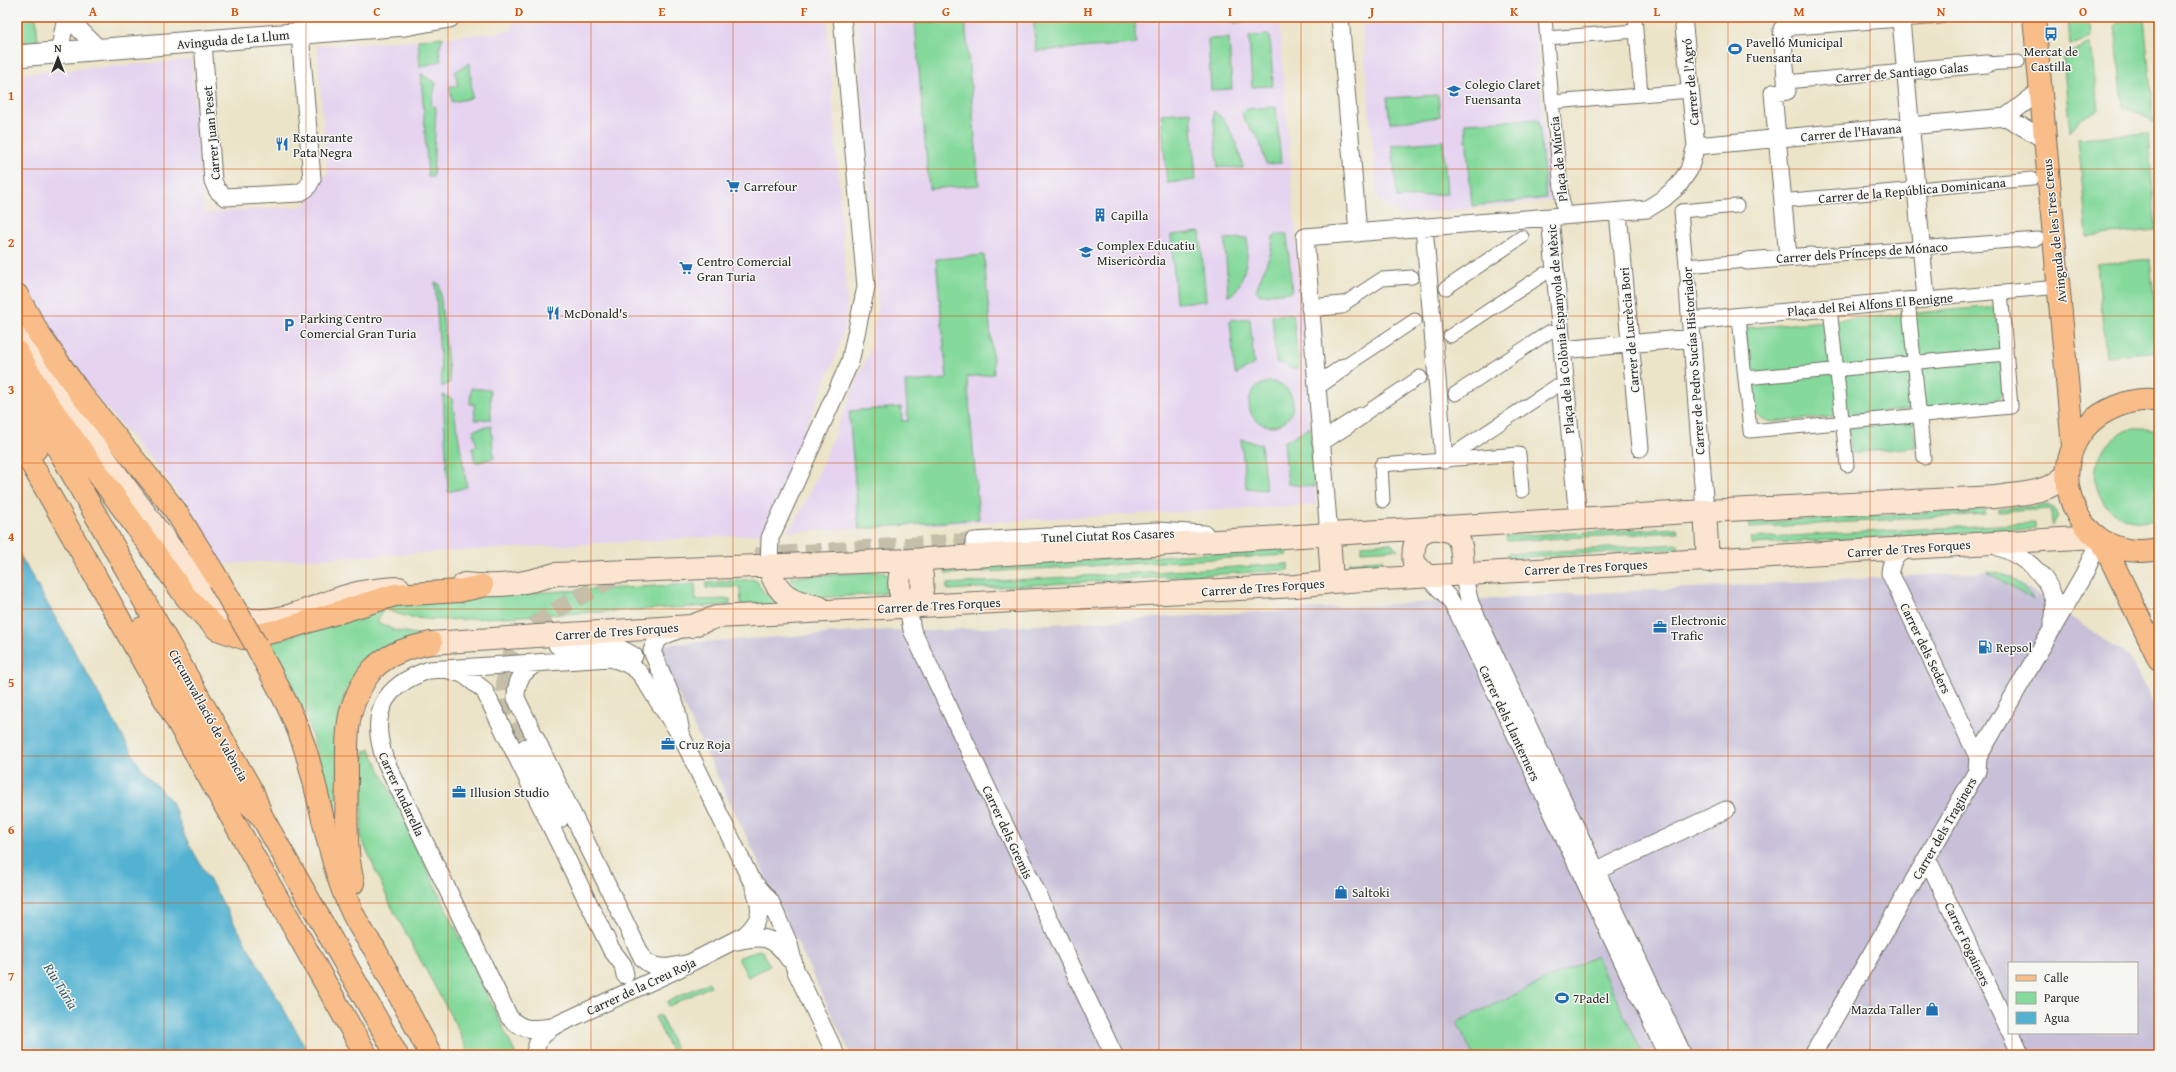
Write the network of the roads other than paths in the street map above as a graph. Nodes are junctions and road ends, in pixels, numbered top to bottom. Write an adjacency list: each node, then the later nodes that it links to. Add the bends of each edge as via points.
1 (66, 17): 17 (street); 18 (street)
2 (449, 17): 11 (street, Avinguda de La Llum)
3 (842, 17): 106 (street, via 866,287 850,362 770,538)
4 (1340, 17): 40 (street)
5 (1545, 17): 15 (street, Plaça de Múrcia)
6 (1635, 17): 13 (street)
7 (1684, 17): 24 (street, Carrer de l'Agró)
8 (1940, 17): 10 (street)
9 (2034, 17): 25 (main road, Avinguda de les Tres Creus)
10 (1900, 18): 12 (street); 22 (street)
11 (405, 21): 14 (street, Avinguda de La Llum)
12 (1782, 29): 23 (street)
13 (1636, 32): 15 (street); 26 (street)
14 (300, 33): 16 (street, Avinguda de La Llum); 16 (street, Carrer Juan Peset, via 312,179 307,188 299,193 225,196 217,190 214,181)
15 (1547, 38): 27 (street, Plaça de Múrcia)
16 (203, 41): 17 (street, Avinguda de La Llum)
17 (100, 50): 18 (street, Avinguda de La Llum)
18 (59, 53): 19 (street, Avinguda de La Llum)
19 (17, 56)
20 (2018, 62): 21 (street, Carrer de Santiago Galas)
21 (1987, 64): 22 (street, Carrer de Santiago Galas)
22 (1905, 71): 23 (street, Carrer de Santiago Galas); 29 (street)
23 (1786, 82): 30 (street, via 1787,91 1773,93)
24 (1691, 91): 26 (street, Plaça de Múrcia); 32 (street, Carrer de l'Agró)
25 (2040, 91): 28 (street); 31 (main road, Avinguda de les Tres Creus)
26 (1641, 95): 27 (street, Plaça de Múrcia)
27 (1552, 102): 38 (street, Plaça de Múrcia)
28 (2006, 117): 29 (street, Carrer de l'Havana); 31 (street)
29 (1910, 126): 30 (street, Carrer de l'Havana); 34 (street)
30 (1777, 139): 32 (street, Carrer de l'Havana); 45 (street)
31 (2045, 140): 51 (main road, Avinguda de les Tres Creus)
32 (1696, 146): 37 (street, Plaça de Múrcia, via 1689,170 1678,186 1663,199 1648,209)
33 (2032, 179): 34 (street, Carrer de la República Dominicana)
34 (1916, 189): 35 (street, Carrer de la República Dominicana); 43 (street)
35 (1792, 200)
36 (1737, 206): 47 (street, Carrer de Pedro Sucías Historiador, via 1681,211)
37 (1618, 212): 38 (street, Plaça de Múrcia); 66 (street, Carrer de Lucrècia Bori)
38 (1557, 217): 39 (street, Plaça de la Colònia Espanyola de Mèxic); 67 (street, Plaça de la Colònia Espanyola de Mèxic)
39 (1424, 227): 40 (street, Plaça de la Colònia Espanyola de Mèxic); 89 (street)
40 (1358, 233): 57 (street, Plaça de la Colònia Espanyola de Mèxic, via 1304,237)
41 (1522, 237): 52 (street)
42 (2038, 238): 43 (street, Carrer dels Prínceps de Mónaco)
43 (1921, 248): 44 (street, Carrer dels Prínceps de Mónaco); 55 (street)
44 (1811, 256): 45 (street, Carrer dels Prínceps de Mónaco)
45 (1788, 257): 46 (street, Carrer dels Prínceps de Mónaco)
46 (1747, 261): 47 (street, Carrer dels Prínceps de Mónaco)
47 (1686, 266): 50 (street, Carrer de Pedro Sucías Historiador)
48 (1544, 274): 65 (street, Plaça de la Colònia Espanyola de Mèxic)
49 (1412, 277): 56 (street, via 1382,279)
50 (1688, 287): 63 (street, Carrer de Pedro Sucías Historiador)
51 (2059, 287): 53 (street, Plaça del Rei Alfons El Benigne); 86 (main road, Avinguda de les Tres Creus)
52 (1446, 288)
53 (2001, 292): 55 (street, Plaça del Rei Alfons El Benigne); 69 (street)
54 (17, 296): 128 (main road, bridge, via 40,336 80,393 175,510 256,645 284,698 306,750 330,849 344,891 363,934)
55 (1926, 299): 59 (street, Plaça del Rei Alfons El Benigne)
56 (1342, 305): 57 (street)
57 (1310, 308): 76 (street, Plaça de la Colònia Espanyola de Mèxic)
58 (1909, 310): 70 (street, Plaça del Rei Alfons El Benigne)
59 (1739, 317): 63 (street, Plaça del Rei Alfons El Benigne); 75 (street)
60 (1831, 317): 72 (street, Plaça del Rei Alfons El Benigne)
61 (1415, 320): 71 (street)
62 (17, 323): 110 (main road, via 74,417 205,594 228,612 245,619 279,620 344,597 383,589 458,584)
63 (1691, 330): 66 (street, Plaça del Rei Alfons El Benigne); 94 (street, Carrer de Pedro Sucías Historiador)
64 (1549, 332): 78 (street, Plaça de la Colònia Espanyola de Mèxic)
65 (1450, 336)
66 (1631, 343): 67 (street, Plaça del Rei Alfons El Benigne); 87 (street, Carrer de Lucrècia Bori)
67 (1562, 350): 95 (street, Plaça de la Colònia Espanyola de Mèxic)
68 (17, 352): 110 (main road, via 46,401 187,598 217,629 243,638 281,630 395,596 459,591)
69 (2006, 354): 70 (street); 80 (street, via 2011,406)
70 (1914, 362): 72 (street); 80 (street, Plaça del Rei Alfons El Benigne)
71 (1344, 367): 76 (street)
72 (1837, 369): 75 (street); 83 (street, Plaça del Rei Alfons El Benigne)
73 (17, 376): 123 (main road, Circumval·lació de València, via 253,793)
74 (1420, 377): 82 (street)
75 (1745, 378): 83 (street, via 1750,431)
76 (1317, 386): 85 (street, Plaça de la Colònia Espanyola de Mèxic)
77 (1554, 387): 89 (street, Plaça de la Colònia Espanyola de Mèxic)
78 (1455, 394)
79 (2159, 401): 86 (main road, via 2128,401 2103,411 2091,420)
80 (1920, 415): 83 (street); 88 (street, Plaça del Rei Alfons El Benigne)
81 (17, 416): 123 (main road, via 243,798)
82 (1361, 416): 85 (street)
83 (1842, 422): 90 (street, Plaça del Rei Alfons El Benigne)
84 (17, 438): 137 (main road)
85 (1321, 442): 97 (street, Plaça de la Colònia Espanyola de Mèxic)
86 (2074, 446): 91 (main road)
87 (1640, 448)
88 (1924, 458)
89 (1444, 460): 92 (street, Plaça de la Colònia Espanyola de Mèxic, via 1519,454); 93 (street, Plaça de la Colònia Espanyola de Mèxic, via 1381,465)
90 (1847, 465)
91 (2066, 475): 94 (main road, via 2057,484 2041,490 1996,497); 99 (main road, via 2071,502 2076,513 2087,530)
92 (1522, 492)
93 (1383, 501)
94 (1705, 512): 95 (main road); 105 (main road)
95 (1578, 519): 96 (main road)
96 (1436, 528): 97 (main road); 107 (main road, via 1456,536 1461,545); 108 (main road, via 1424,532 1417,538 1413,548 1414,563)
97 (1329, 535): 98 (main road); 109 (main road)
98 (1265, 539): 100 (street, Tunel Ciutat Ros Casares, via 1157,530); 104 (main road)
99 (2098, 539): 101 (main road, Carrer de Tres Forques); 103 (main road, via 2133,552); 114 (street, Carrer dels Traginers, via 2084,574); 116 (main road)
100 (974, 541)
101 (1974, 543): 102 (main road, Carrer de Tres Forques); 114 (street, via 1993,545 2010,551 2024,560 2046,581 2052,593 2054,606 2054,618)
102 (1913, 548): 105 (main road, Carrer de Tres Forques); 121 (street, Carrer dels Seders, via 1896,555 1891,563 1890,573)
103 (2159, 549)
104 (910, 560): 106 (main road); 111 (main road, via 903,566 900,574 900,593)
105 (1708, 561): 107 (main road, Carrer de Tres Forques)
106 (769, 566): 110 (main road, via 555,574 526,584); 112 (main road, via 777,587 789,598)
107 (1463, 574): 108 (main road, Carrer de Tres Forques); 125 (street, Carrer dels Llanterners, via 1470,603)
108 (1427, 576): 109 (main road, Carrer de Tres Forques); 125 (street, Carrer dels Llanterners, via 1449,598 1459,615)
109 (1332, 582): 111 (main road, Carrer de Tres Forques)
110 (482, 586)
111 (908, 607): 112 (main road, Carrer de Tres Forques); 142 (street, Carrer dels Gremis, via 912,630)
112 (840, 611): 113 (main road, Carrer de Tres Forques, via 716,618)
113 (691, 626): 115 (main road, Carrer de Tres Forques); 119 (street, via 659,638 654,643 652,651 676,707)
114 (2047, 639): 121 (street, Carrer dels Traginers)
115 (457, 642): 119 (street, via 507,648 595,644 625,650 645,664); 128 (main road, Carrer de Tres Forques, via 414,646 393,654 374,668 362,684 349,721 346,841 355,896)
116 (2159, 660)
117 (536, 663): 118 (street); 119 (street, via 610,658 624,661 646,679); 129 (street, via 519,678 516,698 642,959 657,968)
118 (445, 668): 131 (street, Carrer Andarella, via 463,674 484,690 610,949 623,965); 133 (street, Carrer Andarella, via 411,676 388,696 377,726 379,742 385,760 509,1017 519,1027)
119 (682, 737): 126 (street)
120 (521, 738): 131 (street, via 625,957)
121 (1978, 757): 124 (street, Carrer dels Traginers, via 1977,771)
122 (1726, 810): 125 (street)
123 (262, 817): 138 (main road, Circumval·lació de València)
124 (1927, 858): 134 (street, Carrer Fogainers); 136 (street, Carrer dels Traginers)
125 (1589, 874): 143 (street, Carrer dels Llanterners); 144 (street, Carrer dels Llanterners)
126 (750, 878): 127 (street, Carrer de la Creu Roja, via 759,900 758,919 754,927); 130 (street, via 770,901 789,944)
127 (729, 943): 129 (street, Carrer de la Creu Roja); 130 (street, Carrer de la Creu Roja, via 751,938 771,940 778,943)
128 (374, 948): 139 (main road)
129 (690, 963): 132 (street, Carrer de la Creu Roja)
130 (795, 969): 141 (street)
131 (625, 975): 132 (street)
132 (612, 999): 133 (street, Carrer de la Creu Roja)
133 (552, 1027): 140 (street, via 539,1039)
134 (2008, 1028)
135 (2011, 1034): 145 (street)
136 (1813, 1054)
137 (366, 1055)
138 (397, 1055)
139 (431, 1055)
140 (534, 1055)
141 (836, 1055)
142 (1114, 1055)
143 (1667, 1055)
144 (1683, 1055)
145 (2021, 1055)

